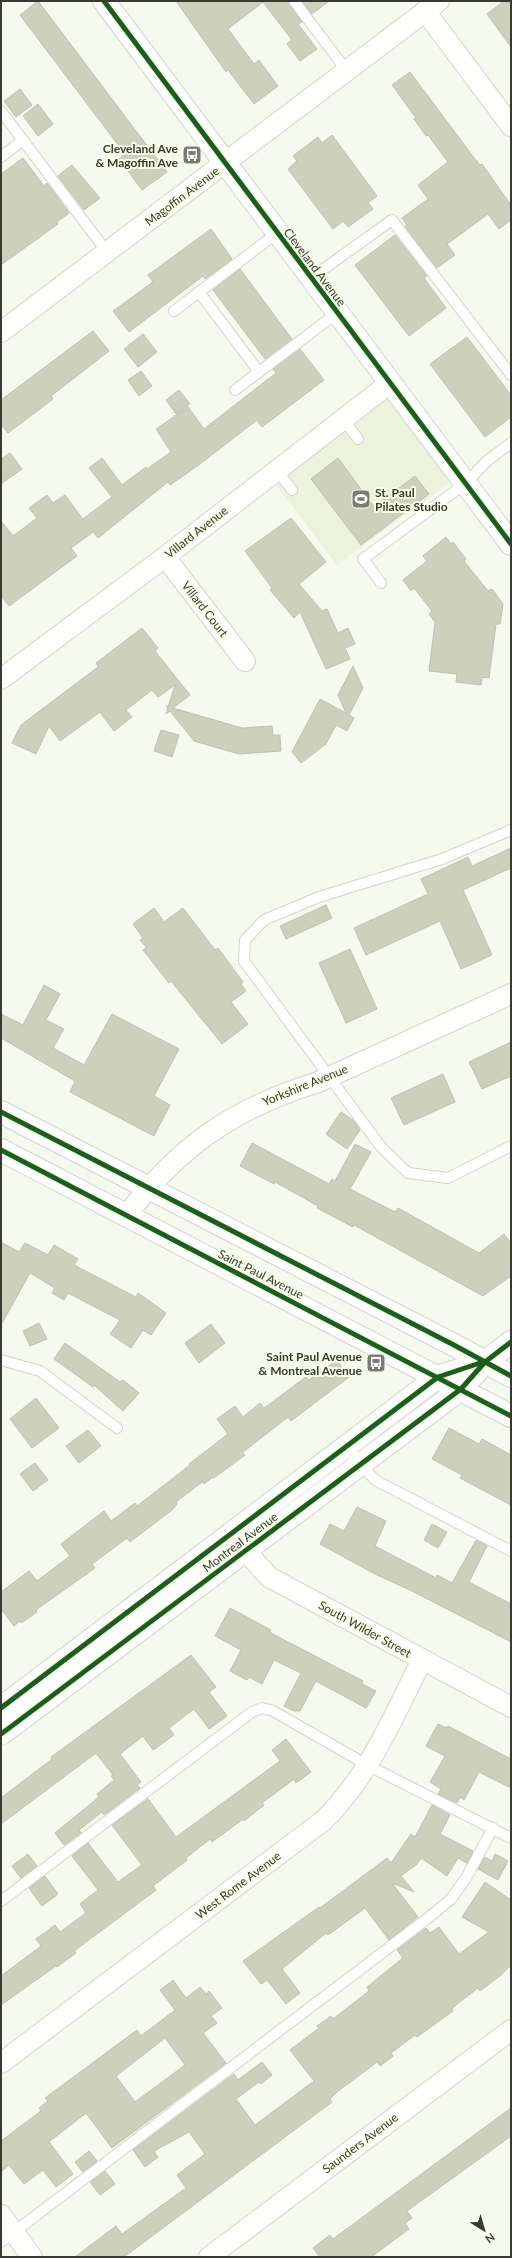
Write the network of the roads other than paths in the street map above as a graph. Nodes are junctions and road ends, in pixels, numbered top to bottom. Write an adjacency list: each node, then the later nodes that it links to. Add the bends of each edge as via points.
1 (104, 1): 9 (street, Cleveland Avenue)
2 (294, 1): 4 (lane)
3 (432, 6): 4 (street, Magoffin Avenue); 6 (street)
4 (347, 71): 9 (street, Magoffin Avenue)
5 (1, 112): 7 (lane)
6 (511, 126)
7 (23, 140): 8 (lane); 11 (lane)
8 (1, 157)
9 (226, 164): 10 (street, Cleveland Avenue); 11 (street, Magoffin Avenue)
10 (278, 233): 12 (street, Cleveland Avenue); 13 (lane)
11 (107, 252): 16 (street, Magoffin Avenue)
12 (312, 278): 15 (street, Cleveland Avenue); 18 (lane, via 392,220)
13 (199, 292): 14 (lane); 17 (lane)
14 (174, 311)
15 (337, 313): 17 (lane); 19 (street, Cleveland Avenue)
16 (1, 332)
17 (259, 372): 20 (lane)
18 (511, 375)
19 (390, 383): 21 (street, Villard Avenue); 25 (street, Cleveland Avenue)
20 (235, 390)
21 (343, 419): 22 (lane); 24 (street, Villard Avenue)
22 (358, 439)
23 (511, 443): 25 (lane)
24 (276, 470): 26 (lane); 28 (street, Villard Avenue)
25 (466, 483): 27 (street, Cleveland Avenue); 29 (lane, via 363,559)
26 (292, 490)
27 (511, 544)
28 (165, 557): 30 (street, Villard Court); 31 (street, Villard Avenue)
29 (381, 583)
30 (245, 661)
31 (1, 679)
32 (511, 830): 34 (lane, via 442,859 312,900 264,920 245,940 244,962)
33 (511, 994): 34 (street, Yorkshire Avenue)
34 (329, 1076): 36 (lane, via 381,1147 408,1174 448,1178); 38 (street, Yorkshire Avenue, via 265,1101 218,1125 186,1150)
35 (1, 1112): 38 (street, Saint Paul Avenue)
36 (511, 1146)
37 (1, 1150): 39 (street, Saint Paul Avenue)
38 (148, 1188): 39 (street, Yorkshire Avenue); 42 (street, Saint Paul Avenue)
39 (127, 1216): 44 (street, Saint Paul Avenue)
40 (511, 1342): 42 (street, Montreal Avenue)
41 (1, 1360): 47 (lane, via 40,1371)
42 (485, 1362): 43 (street, Saint Paul Avenue); 44 (street, Montreal Avenue); 45 (street, Montreal Avenue)
43 (511, 1376)
44 (438, 1377): 45 (street, Saint Paul Avenue); 48 (street, Montreal Avenue)
45 (461, 1390): 46 (street, Saint Paul Avenue); 49 (street, Montreal Avenue)
46 (511, 1416)
47 (117, 1428)
48 (345, 1447): 49 (lane); 50 (street, Montreal Avenue)
49 (360, 1465): 50 (street, Montreal Avenue); 51 (lane, via 375,1480)
50 (238, 1543): 52 (street, South Wilder Street, via 269,1577); 54 (street, Montreal Avenue); 55 (street, Montreal Avenue)
51 (511, 1551)
52 (422, 1660): 53 (street, South Wilder Street); 56 (street, West Rome Avenue)
53 (511, 1707)
54 (1, 1708)
55 (1, 1734)
56 (369, 1766): 57 (lane); 59 (lane, via 273,1711 262,1708 252,1712); 61 (street, West Rome Avenue, via 354,1788 323,1821)
57 (493, 1828): 58 (lane); 63 (lane, via 466,1878 451,1899)
58 (511, 1838)
59 (1, 1901)
60 (511, 2030): 65 (street, Saunders Avenue)
61 (1, 2063)
62 (1, 2216): 63 (street)
63 (7, 2237): 64 (street)
64 (32, 2257)
65 (209, 2257)

